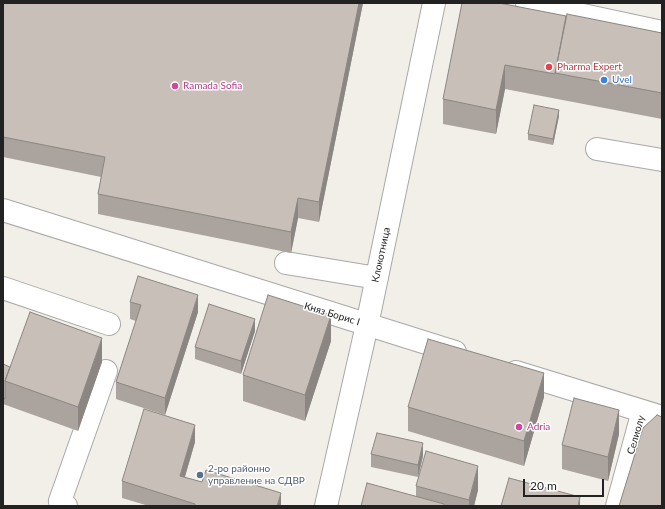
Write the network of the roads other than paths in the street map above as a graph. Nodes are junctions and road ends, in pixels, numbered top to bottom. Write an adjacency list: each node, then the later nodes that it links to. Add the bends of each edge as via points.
1 (434, 3): 8 (street, Клокотница)
2 (527, 3): 3 (street)
3 (662, 32)
4 (597, 149): 5 (street)
5 (662, 160)
6 (3, 210): 11 (street, Княз Борис I)
7 (286, 263): 8 (street)
8 (377, 278): 11 (street, Клокотница)
9 (3, 288): 10 (street)
10 (108, 324)
11 (367, 325): 12 (street, Княз Борис I); 17 (street, Клокотница)
12 (472, 358)
13 (494, 365): 15 (street)
14 (106, 371): 16 (street, via 60,501)
15 (652, 414): 18 (street, Селиолу)
16 (66, 506)
17 (326, 506)
18 (616, 506)

